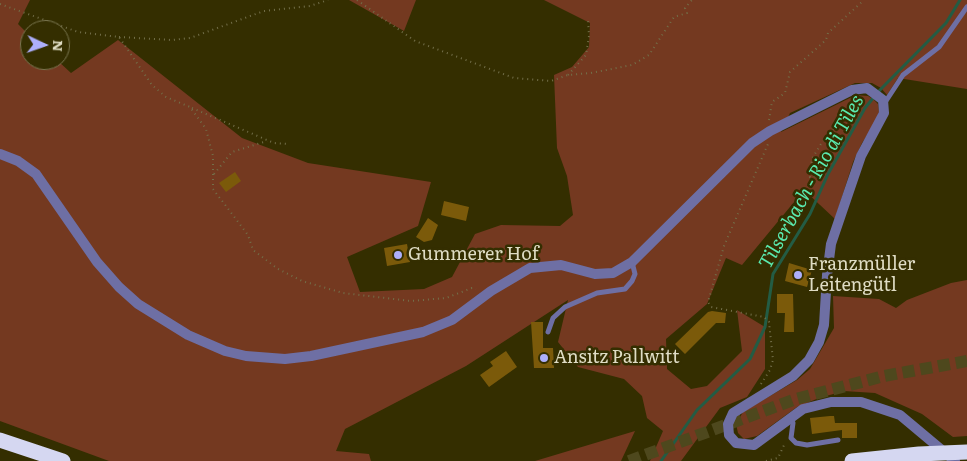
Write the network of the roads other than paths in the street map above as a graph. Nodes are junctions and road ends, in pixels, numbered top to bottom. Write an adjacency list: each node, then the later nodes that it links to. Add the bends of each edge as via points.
1 (967, 7): 2 (lane, via 939,47 904,76)
2 (875, 94): 4 (street, via 852,90 770,131 738,156); 6 (street, via 881,121 860,156 831,244 824,325 819,342 802,368 734,413 728,429 732,439 742,445 754,445)
3 (0, 154): 4 (street, via 18,161 36,174 97,262 138,304 164,322 225,351 246,356 285,359 311,356 423,332 452,320 530,268 561,265 604,275)
4 (632, 262): 5 (lane, via 635,274 625,288 597,294 565,307 553,318)
5 (548, 332)
6 (790, 417): 8 (lane, via 794,423 790,438 796,443 807,445); 9 (street, via 809,407 831,402 875,405 900,415)
7 (0, 440): 10 (highway)
8 (838, 440)
9 (962, 455): 11 (highway, via 919,454)
10 (63, 461)
11 (852, 461)

